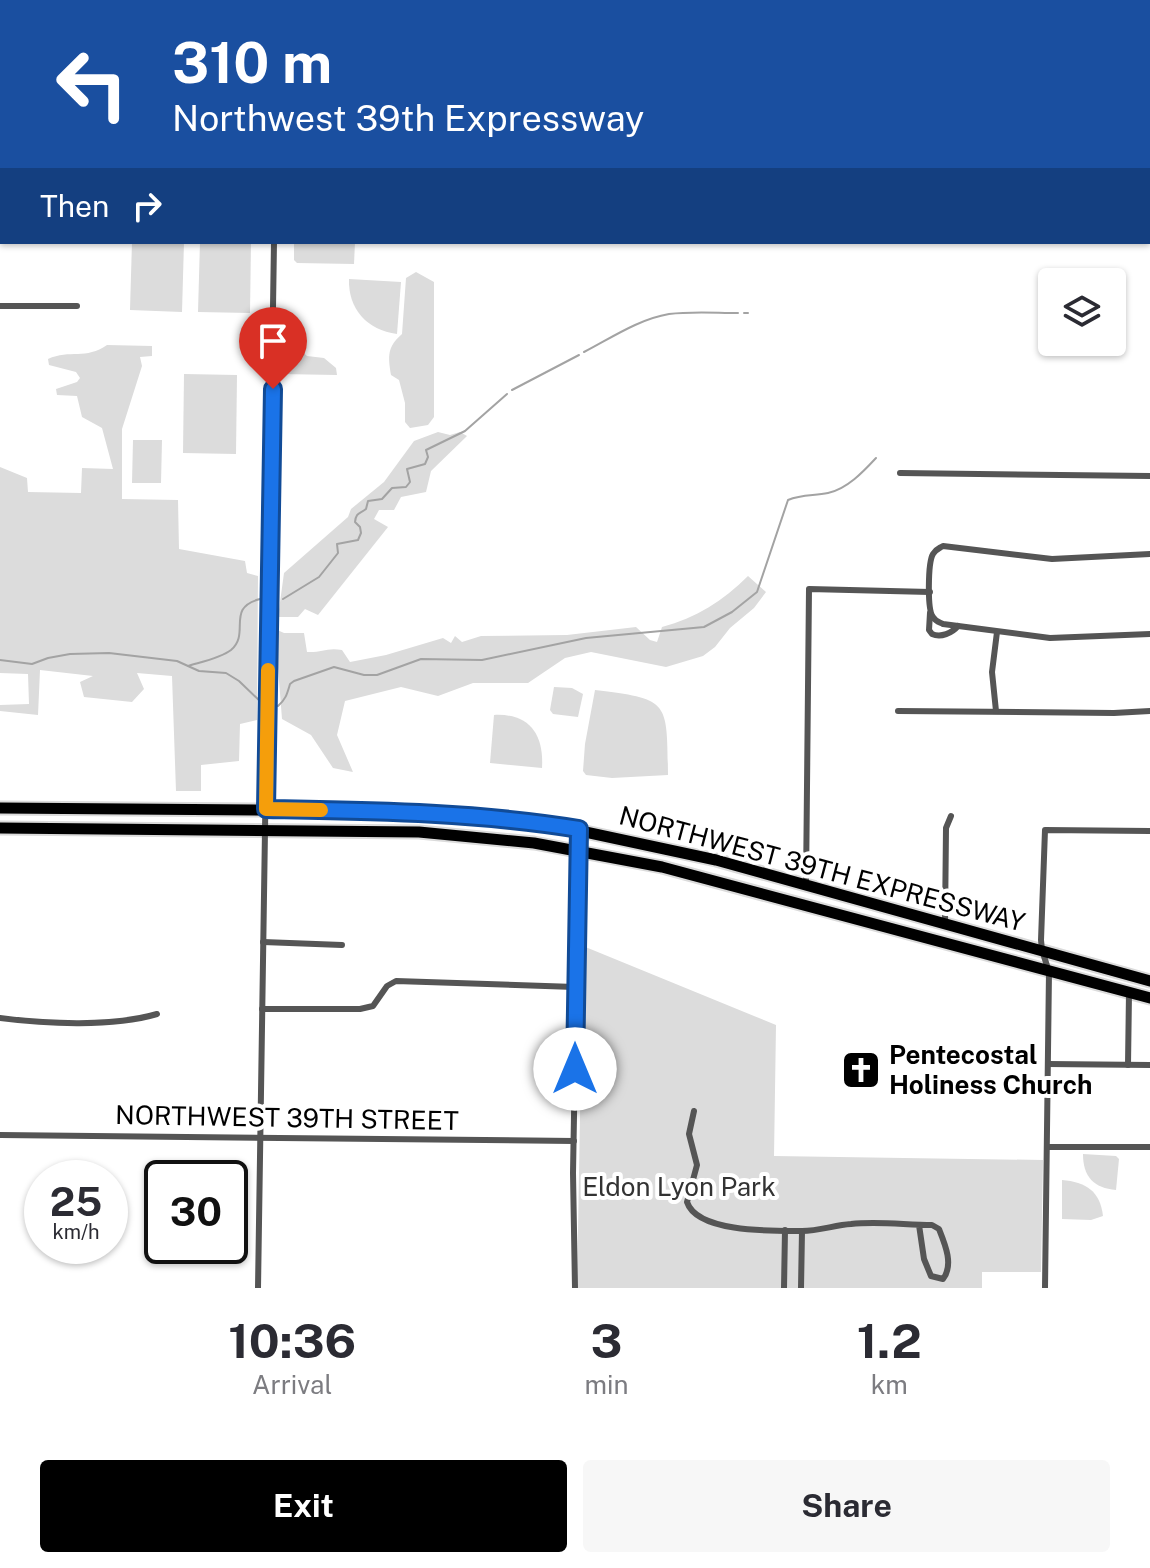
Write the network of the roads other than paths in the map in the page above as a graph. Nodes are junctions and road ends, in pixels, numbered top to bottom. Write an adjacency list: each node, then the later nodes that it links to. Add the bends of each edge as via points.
1 (274, 244): 16 (street)
2 (0, 306): 3 (street)
3 (77, 306)
4 (900, 473): 5 (street)
5 (1150, 476)
6 (1150, 554): 7 (street, via 1052,559 943,546 931,559)
7 (930, 592): 8 (street); 25 (street, via 809,589)
8 (930, 613): 9 (street, via 938,622); 9 (street, via 932,634 941,636)
9 (958, 626): 10 (street)
10 (997, 632): 11 (street, via 1065,639); 13 (street, via 992,672)
11 (1150, 634)
12 (898, 711): 13 (street)
13 (996, 711): 14 (street)
14 (1150, 711)
15 (0, 808): 16 (highway, NORTHWEST 39TH EXPRESSWAY)
16 (266, 809): 17 (highway, NORTHWEST 39TH EXPRESSWAY); 21 (street)
17 (440, 813): 20 (highway, NORTHWEST 39TH EXPRESSWAY); 23 (highway)
18 (951, 816): 29 (street, via 946,828)
19 (0, 828): 21 (highway, NORTHWEST 39TH EXPRESSWAY)
20 (579, 829): 24 (street); 25 (highway, NORTHWEST 39TH EXPRESSWAY)
21 (265, 830): 23 (highway, NORTHWEST 39TH EXPRESSWAY); 30 (street)
22 (1150, 831): 32 (street, via 1045,830)
23 (440, 833): 24 (highway, NORTHWEST 39TH EXPRESSWAY)
24 (578, 850): 27 (highway, NORTHWEST 39TH EXPRESSWAY); 35 (street)
25 (806, 885): 26 (highway, NORTHWEST 39TH EXPRESSWAY); 27 (highway)
26 (873, 903): 28 (highway); 29 (highway, NORTHWEST 39TH EXPRESSWAY)
27 (802, 904): 28 (highway, NORTHWEST 39TH EXPRESSWAY)
28 (867, 922): 33 (highway, NORTHWEST 39TH EXPRESSWAY)
29 (945, 923): 32 (highway, NORTHWEST 39TH EXPRESSWAY)
30 (263, 942): 31 (street); 38 (street)
31 (342, 945)
32 (1042, 950): 33 (street); 34 (highway, NORTHWEST 39TH EXPRESSWAY)
33 (1049, 972): 36 (highway, NORTHWEST 39TH EXPRESSWAY); 41 (street)
34 (1150, 981)
35 (575, 987): 38 (street, via 396,981 373,1006 360,1009); 47 (street)
36 (1129, 992): 37 (highway, NORTHWEST 39TH EXPRESSWAY); 42 (street)
37 (1150, 998)
38 (262, 1009): 46 (street)
39 (157, 1014): 40 (street, via 111,1022)
40 (0, 1018)
41 (1048, 1064): 42 (street); 48 (street)
42 (1128, 1065): 43 (street)
43 (1150, 1065)
44 (694, 1111): 51 (street, via 689,1134 697,1165 687,1202 693,1214 733,1228)
45 (0, 1135): 46 (street, NORTHWEST 39TH STREET)
46 (262, 1139): 47 (street, NORTHWEST 39TH STREET); 53 (street)
47 (574, 1141): 54 (street)
48 (1048, 1147): 49 (street); 57 (street)
49 (1150, 1147)
50 (919, 1225): 50 (street, via 926,1269 943,1279 949,1267 939,1229); 52 (street, via 853,1223)
51 (785, 1230): 52 (street); 55 (street)
52 (802, 1231): 56 (street)
53 (258, 1288)
54 (575, 1288)
55 (784, 1288)
56 (801, 1288)
57 (1045, 1288)

